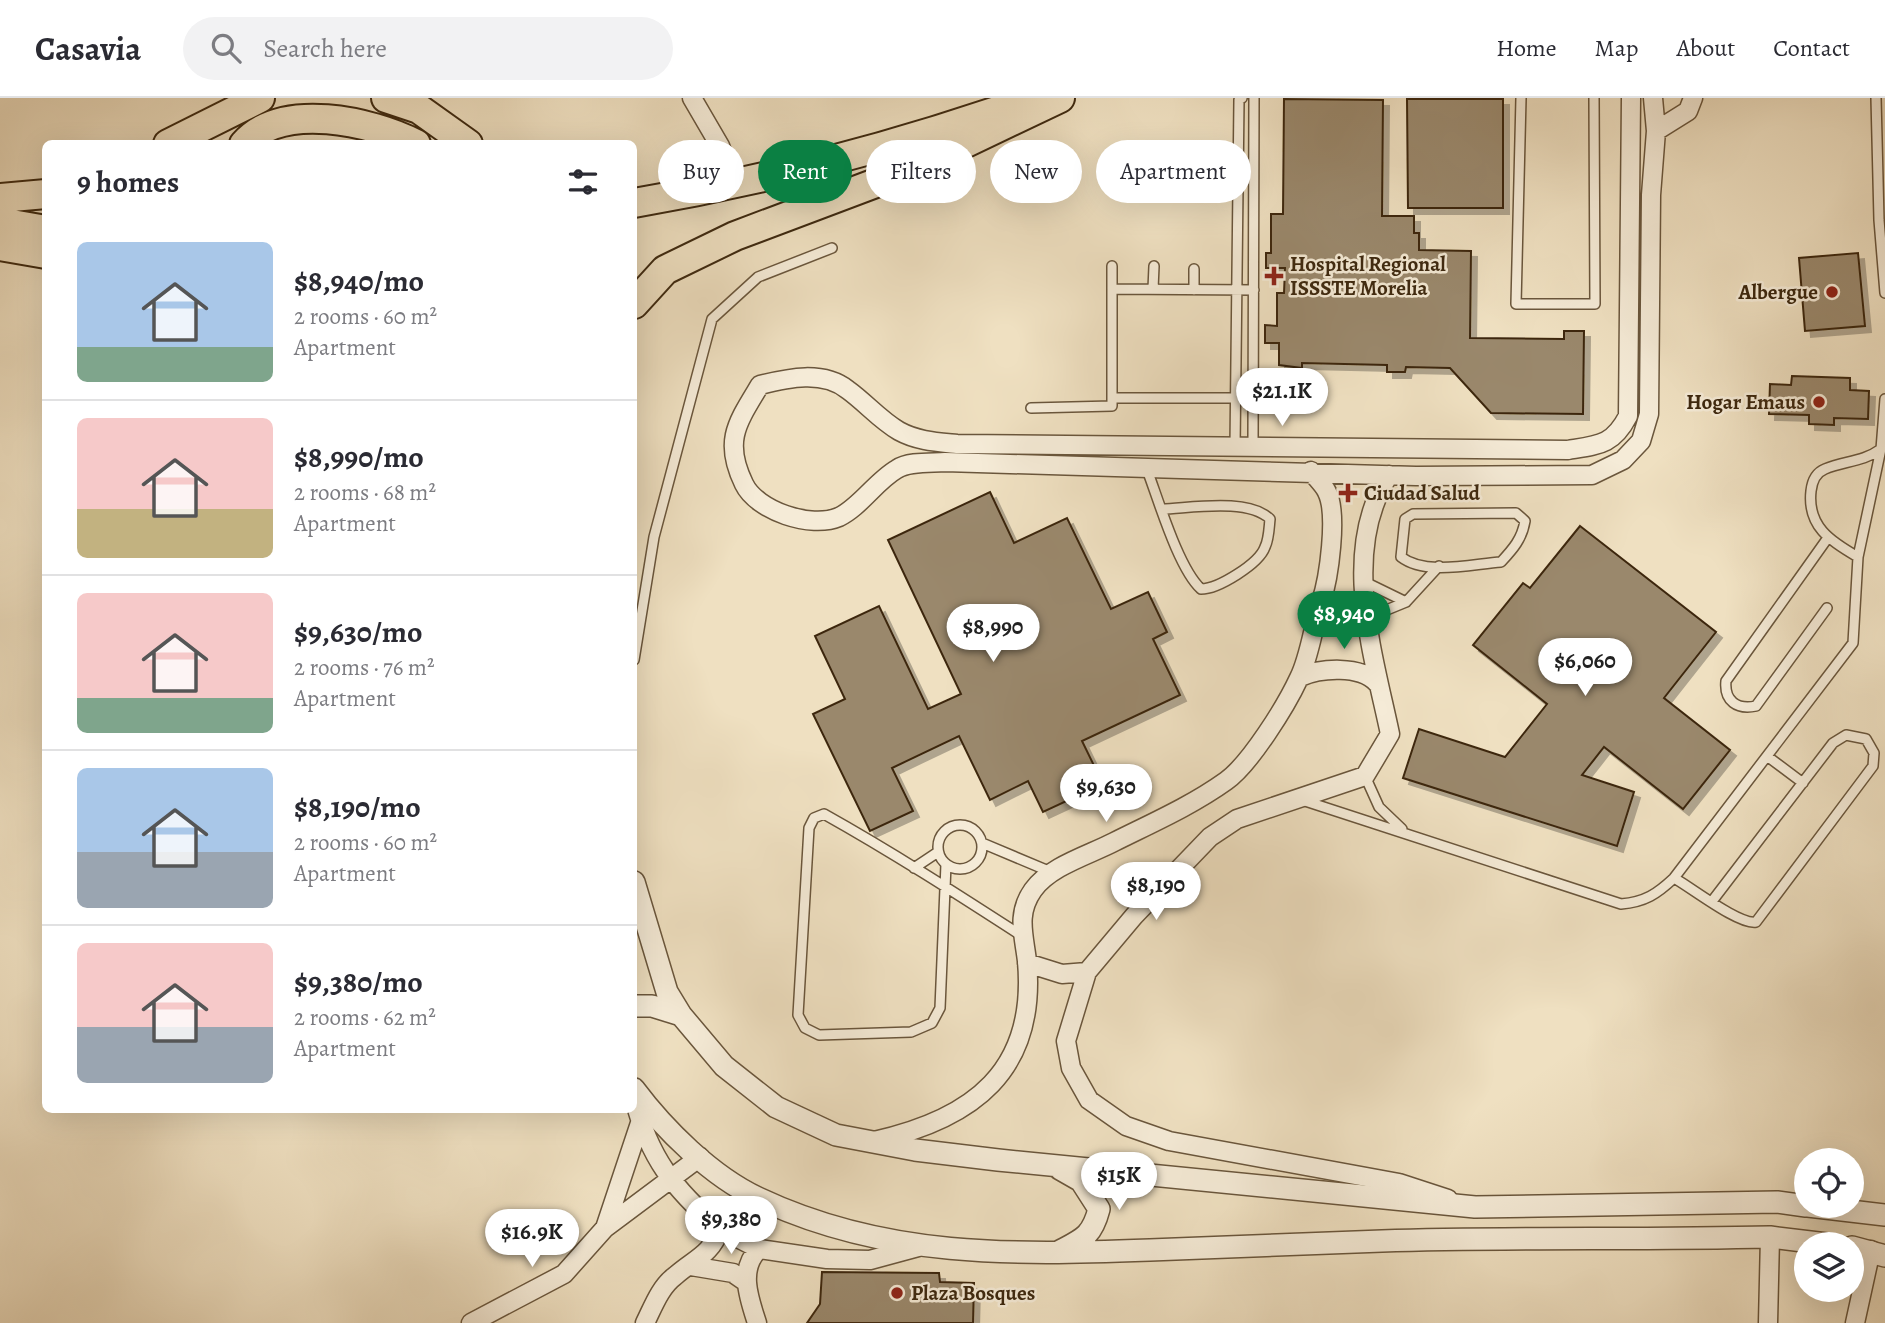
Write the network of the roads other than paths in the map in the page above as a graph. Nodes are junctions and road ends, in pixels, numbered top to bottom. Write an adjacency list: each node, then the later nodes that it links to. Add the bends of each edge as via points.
1 (260, 98): 15 (highway)
2 (386, 98): 18 (highway, via 419,109)
3 (692, 98): 19 (street)
4 (1033, 98): 21 (highway, via 938,130)
5 (1060, 98): 42 (highway, via 905,172 723,241 665,270)
6 (1242, 98): 20 (lane)
7 (1254, 98): 23 (lane)
8 (1521, 98): 9 (lane, via 1516,304 1595,304)
9 (1594, 98)
10 (1631, 98): 49 (street, via 1628,416 1618,435 1599,445 1569,450)
11 (1653, 98): 14 (street)
12 (1693, 98): 14 (street, via 1688,111)
13 (1876, 98): 41 (lane)
14 (1656, 131): 53 (street, via 1651,195 1652,353 1649,414 1641,442 1623,460 1592,475)
15 (176, 140)
16 (247, 140): 17 (highway, via 272,124 313,119 367,126)
17 (405, 140)
18 (462, 140)
19 (716, 140)
20 (1238, 140)
21 (744, 178)
22 (42, 194): 24 (highway)
23 (1254, 197): 40 (lane)
24 (0, 198)
25 (658, 198): 26 (highway)
26 (637, 202)
27 (1236, 203): 38 (lane)
28 (0, 222): 29 (highway)
29 (42, 229)
30 (0, 246): 32 (highway)
31 (832, 248): 62 (lane, via 758,277 712,319 654,537)
32 (42, 253)
33 (1112, 266): 36 (lane)
34 (1154, 267): 37 (lane)
35 (1194, 269): 39 (lane)
36 (1112, 289): 37 (lane); 43 (lane)
37 (1153, 289): 39 (lane)
38 (1235, 289): 39 (lane); 40 (lane); 45 (lane)
39 (1194, 290)
40 (1254, 290): 44 (lane)
41 (1885, 293)
42 (637, 301)
43 (1112, 398): 45 (lane); 47 (lane, via 1112,406)
44 (1254, 398): 45 (lane); 49 (lane)
45 (1234, 399): 48 (lane)
46 (1885, 399): 50 (lane)
47 (1031, 408)
48 (1235, 447): 49 (street); 51 (street, via 922,440 899,431 847,388 824,379 792,377 760,385 736,423 732,456 746,488 770,509 804,520 838,517 899,467)
49 (1253, 447)
50 (1881, 449): 55 (lane, via 1869,458 1822,470 1812,481 1809,505); 56 (lane)
51 (1146, 467): 52 (street); 54 (lane)
52 (1311, 471): 53 (street); 63 (street, via 1328,492 1332,515 1326,585)
53 (1389, 475): 58 (street, via 1366,524)
54 (1163, 509): 54 (lane, via 1191,579 1201,589 1212,589 1256,561 1265,548 1270,519 1262,511 1243,507)
55 (1827, 539): 56 (lane); 60 (lane, via 1726,681 1729,700 1746,708 1756,706)
56 (1858, 556): 65 (lane, via 1853,643)
57 (1440, 566): 57 (lane, via 1501,562 1515,548 1525,520 1516,513 1413,514 1405,519 1401,557 1417,565); 59 (lane)
58 (1365, 582): 59 (lane); 61 (street)
59 (1406, 601): 61 (lane)
60 (1827, 608)
61 (1367, 618): 64 (street)
62 (637, 642)
63 (1300, 677): 64 (street, via 1343,670 1371,676); 74 (street, via 1259,745 1228,779 1183,808)
64 (1377, 683): 66 (street, via 1390,734)
65 (1767, 756): 67 (lane); 75 (lane)
66 (1365, 776): 68 (street); 69 (lane, via 1379,807)
67 (1803, 783): 78 (lane); 78 (lane, via 1833,743 1846,735 1866,739 1874,753 1868,774 1756,922 1748,923)
68 (1301, 799): 69 (lane); 81 (street, via 1237,819 1210,837)
69 (1406, 832): 75 (lane, via 1621,904 1655,895)
70 (982, 843): 71 (lane, via 967,827 952,827 940,837); 72 (lane, via 975,864 960,869); 74 (lane)
71 (938, 852): 72 (lane); 73 (lane)
72 (946, 864): 76 (lane)
73 (914, 868): 76 (lane); 76 (lane, via 824,814 814,818 809,828 798,1015 805,1028 819,1035 911,1032 932,1023 940,1008)
74 (1053, 872): 79 (street, via 1033,889 1021,915)
75 (1674, 878): 78 (lane)
76 (946, 887): 79 (lane)
77 (637, 892): 83 (street, via 667,992)
78 (1713, 901)
79 (1023, 937): 80 (street)
80 (1027, 962): 81 (street, via 1062,974); 87 (street, via 1027,1002 1017,1048 989,1087 963,1110 932,1125)
81 (1087, 972): 92 (street, via 1066,1041 1071,1068 1089,1100 1126,1126 1170,1142 1399,1183)
82 (637, 1006): 83 (street)
83 (681, 1015): 87 (street, via 724,1066 776,1107 836,1135)
84 (637, 1092): 88 (street, via 661,1125)
85 (637, 1110): 86 (street)
86 (640, 1123): 90 (street); 95 (street)
87 (869, 1142): 89 (street)
88 (700, 1157): 90 (street); 99 (street, via 756,1198 836,1228)
89 (1055, 1166): 92 (street); 102 (street, via 1080,1181 1099,1209 1094,1228 1083,1239)
90 (668, 1179): 95 (street); 96 (street)
91 (1794, 1204): 92 (street)
92 (1475, 1207)
93 (1864, 1213): 94 (street)
94 (1885, 1215)
95 (605, 1228): 105 (street, via 564,1274)
96 (720, 1228): 100 (street); 103 (street, via 706,1255)
97 (1770, 1237): 98 (street); 102 (street, via 1405,1241); 108 (street)
98 (1794, 1240)
99 (918, 1247): 100 (street, via 870,1260); 102 (street)
100 (759, 1249): 104 (street, via 751,1257)
101 (1869, 1251): 109 (street)
102 (1055, 1253)
103 (691, 1266): 104 (street, via 733,1273); 106 (street, via 664,1287)
104 (747, 1282): 107 (street)
105 (471, 1323)
106 (645, 1323)
107 (757, 1323)
108 (1768, 1323)
109 (1855, 1323)

